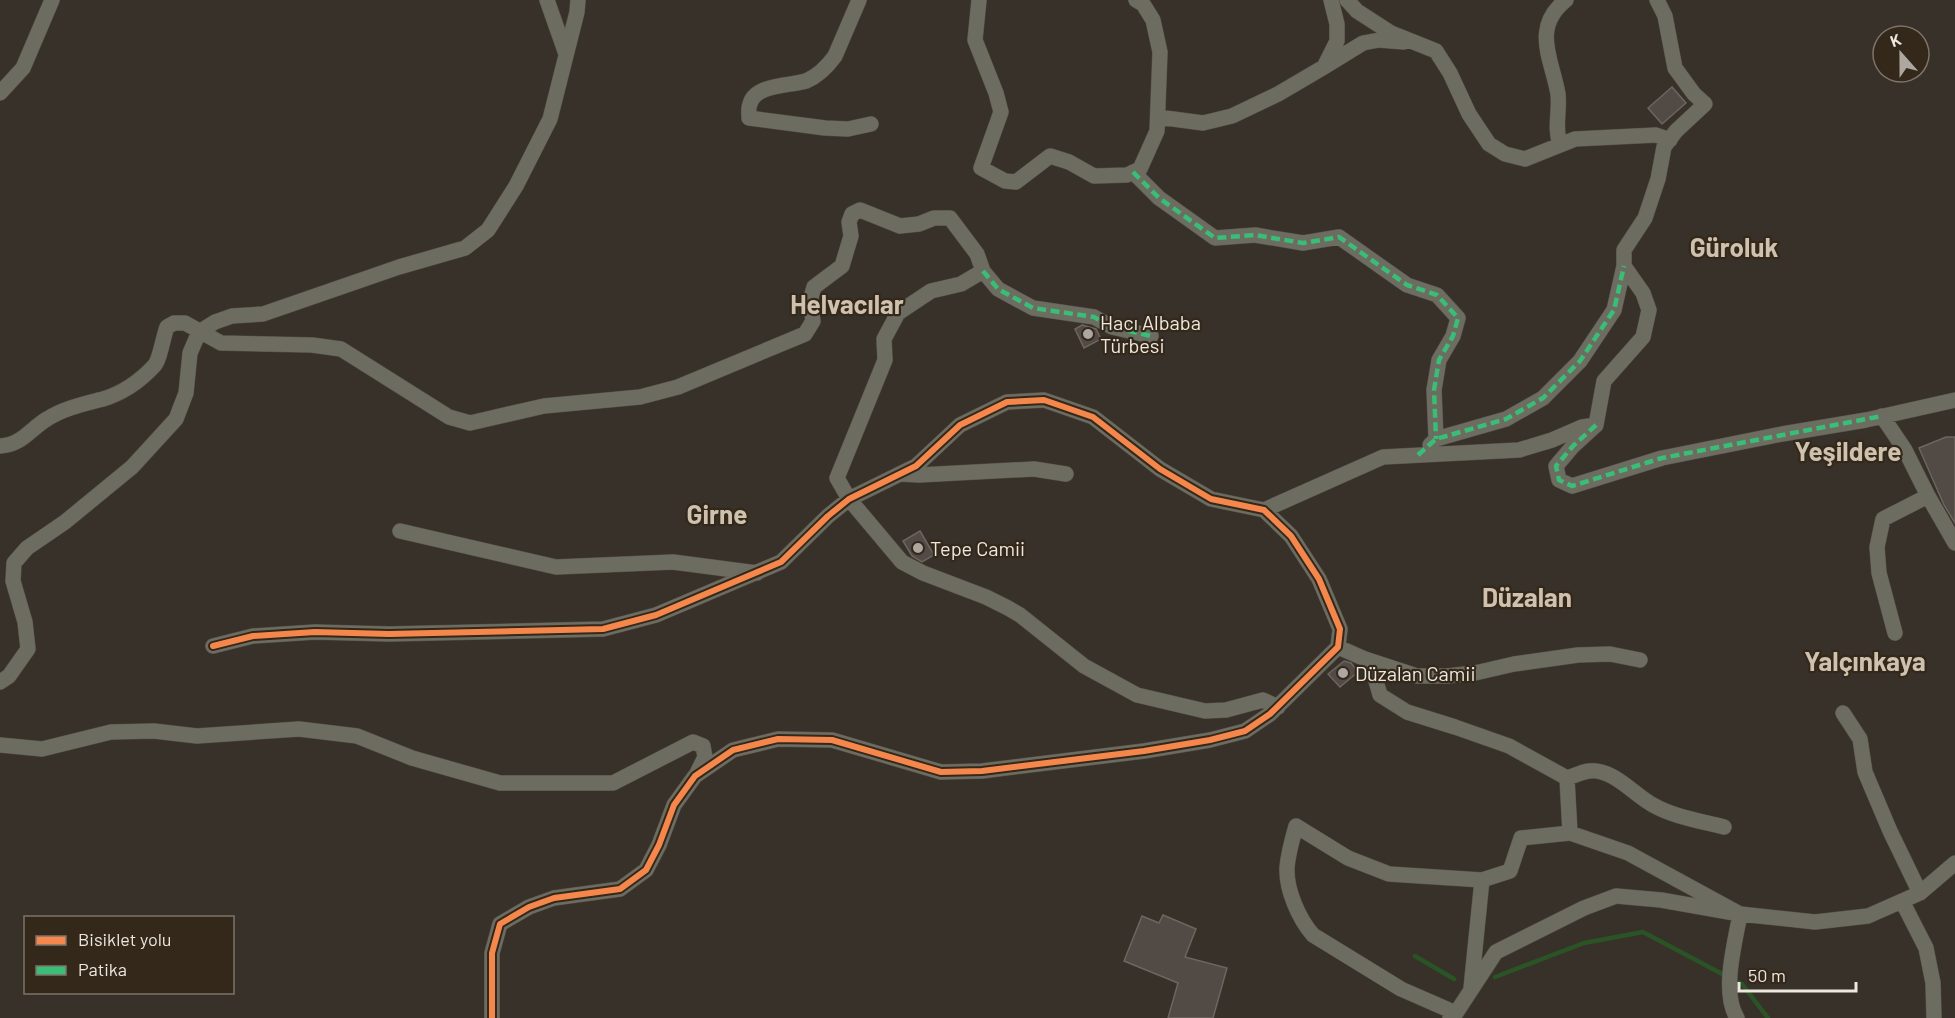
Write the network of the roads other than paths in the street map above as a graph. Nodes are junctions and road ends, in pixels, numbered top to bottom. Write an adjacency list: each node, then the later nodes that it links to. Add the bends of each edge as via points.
1 (52, 0): 14 (street, via 22,69)
2 (547, 0): 12 (street)
3 (578, 0): 12 (street)
4 (859, 0): 16 (street, via 823,70 805,81 756,94 749,104 749,118 848,129)
5 (979, 0): 19 (street, via 975,40 1001,112 981,168 1016,183 1050,156 1094,176)
6 (1136, 0): 15 (street, via 1153,20 1160,52)
7 (1331, 0): 13 (street, via 1337,41)
8 (1347, 0): 11 (street, via 1391,33)
9 (1566, 0): 18 (street, via 1557,7 1548,25 1547,55 1558,95 1556,134)
10 (1657, 0): 17 (street, via 1665,16 1675,68 1705,104)
11 (1414, 42): 13 (street, via 1363,43); 18 (street, via 1436,51 1489,144 1505,154 1525,159)
12 (566, 54): 22 (street, via 550,119 516,186 488,230 465,248 263,314 232,316)
13 (1324, 67): 15 (street, via 1232,116 1203,123)
14 (0, 93)
15 (1158, 117): 19 (street, via 1157,131 1140,170)
16 (871, 124)
17 (1670, 140): 18 (street, via 1656,135 1619,136); 20 (street, via 1664,147 1645,218 1624,250)
18 (1560, 144)
19 (1133, 172): 27 (street, via 1159,198 1215,238 1255,235 1303,243 1339,237 1407,285 1437,295 1458,318 1439,360 1434,390)
20 (1624, 266): 26 (street, via 1649,310 1643,338 1604,381); 27 (street, via 1614,310 1580,361 1543,398 1506,419)
21 (983, 271): 22 (street, via 977,254 950,218 900,226 860,210 852,214 849,222 851,236 842,266 814,287 810,302 813,321 805,333 678,387 640,397 544,406 470,423 449,417 341,349 221,343); 23 (street, via 998,289 1033,308 1094,317 1112,327); 33 (street, via 961,284 931,291 898,313 884,339 885,360 837,478)
22 (199, 332): 28 (street, via 185,323 166,327 157,364 134,383 46,419 22,440); 43 (street, via 189,353 186,393 176,419 132,467 27,548 14,563 13,581 28,649)
23 (1151, 336)
24 (1955, 400): 25 (street)
25 (1882, 416): 26 (street, via 1662,458 1572,486 1559,480 1557,466); 32 (street)
26 (1596, 425): 29 (street, via 1519,450)
27 (1436, 440): 29 (street)
28 (0, 446)
29 (1418, 455): 34 (street, via 1383,457)
30 (900, 474): 31 (street, via 1034,469); 33 (street); 34 (street, via 916,466 960,425 1007,402 1044,400 1092,417 1160,469 1211,499)
31 (1066, 474)
32 (1928, 496): 36 (street); 38 (street, via 1883,519 1876,547)
33 (849, 499): 37 (street, via 781,562); 44 (street, via 902,562 1008,608 1084,666 1137,695 1205,711 1263,700)
34 (1264, 510): 40 (street, via 1291,536 1319,579 1340,629)
35 (400, 531): 37 (street, via 556,567 673,562)
36 (1955, 543)
37 (756, 573): 39 (street, via 656,615 603,629 315,632 253,636)
38 (1895, 633)
39 (213, 646)
40 (1338, 647): 41 (street); 44 (street)
41 (1365, 659): 42 (street, via 1417,676 1475,673 1578,655 1611,654); 48 (street, via 1380,695 1407,712 1509,746)
42 (1640, 660)
43 (0, 682)
44 (1278, 706): 47 (street, via 1245,731 1209,740 982,771 941,772 832,740 778,739 733,750)
45 (1843, 713): 53 (street, via 1860,739 1865,772)
46 (0, 745): 47 (street, via 42,749 111,732 197,736 299,729 357,736 412,758 500,783 613,783 693,742 703,746 705,757)
47 (695, 776): 58 (street, via 674,805 646,870 620,889 554,898 500,924 492,953)
48 (1567, 778): 49 (street, via 1597,770 1652,805); 50 (street)
49 (1724, 827)
50 (1570, 833): 52 (street, via 1521,838 1510,871); 55 (street, via 1628,853)
51 (1955, 863): 53 (street)
52 (1482, 880): 56 (street); 57 (street, via 1389,874 1348,858 1296,826 1290,848 1287,870 1292,894 1304,925 1313,935)
53 (1920, 893): 54 (street)
54 (1902, 901): 55 (street, via 1868,916 1815,922); 60 (street, via 1926,948)
55 (1740, 914): 56 (street, via 1616,896 1496,952); 59 (street, via 1730,980)
56 (1471, 989): 57 (street)
57 (1453, 1016)
58 (492, 1018)
59 (1737, 1018)
60 (1934, 1018)

